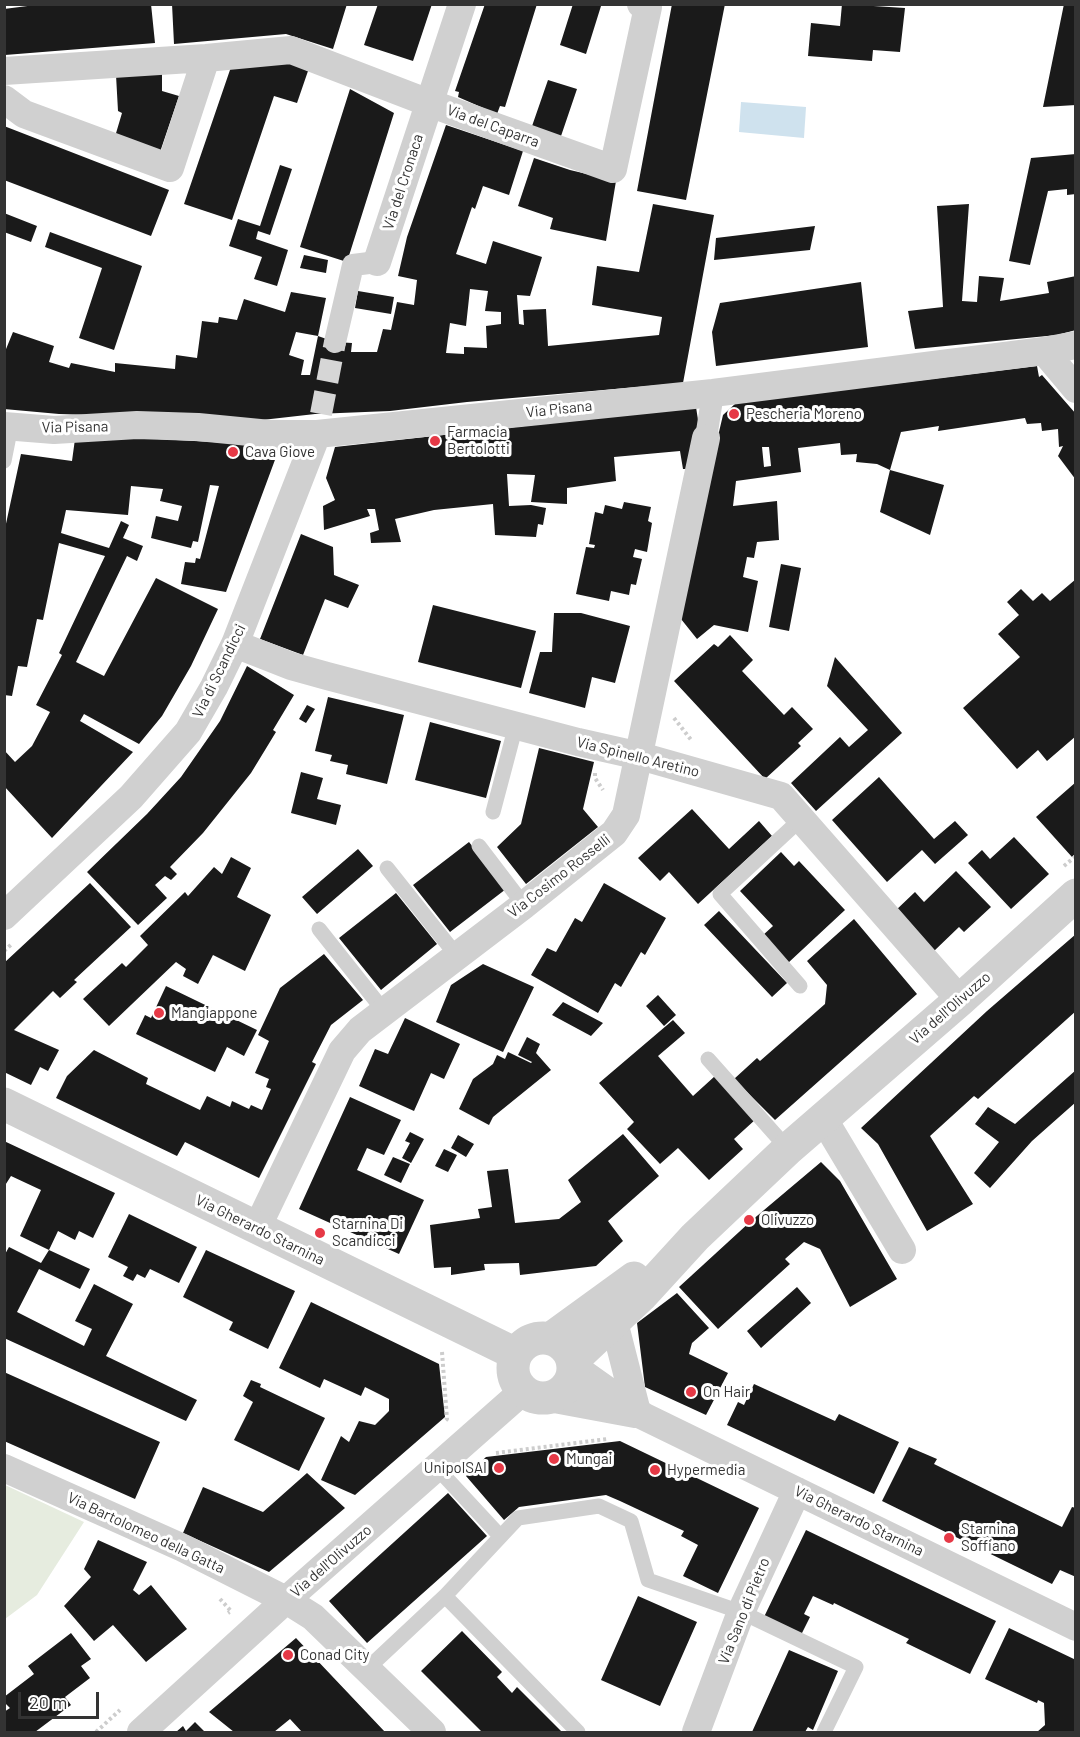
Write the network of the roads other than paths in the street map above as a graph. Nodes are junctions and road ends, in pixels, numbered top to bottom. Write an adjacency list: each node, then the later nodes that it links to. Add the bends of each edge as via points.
1 (462, 4): 6 (street, Via del Cronaca)
2 (641, 4): 6 (street, Via del Caparra, via 648,7 613,169)
3 (206, 58): 4 (street, Via del Caparra); 5 (street, via 170,168 24,114); 6 (street, Via del Caparra, via 291,50)
4 (4, 71)
5 (4, 99)
6 (429, 103): 7 (street, Via del Cronaca)
7 (377, 262): 8 (street, Via del Cronaca, via 353,265)
8 (335, 342)
9 (1076, 345): 10 (street, Via Pisana)
10 (1044, 351): 11 (street); 12 (street, Via Pisana)
11 (1076, 389)
12 (713, 393): 13 (street, Via Pisana); 15 (street)
13 (319, 424): 14 (street, Via Pisana, via 270,434 137,425 54,430); 17 (street, Via di Scandicci)
14 (8, 426): 16 (lane)
15 (706, 438): 19 (street, Via Cosimo Rosselli)
16 (4, 461)
17 (235, 644): 18 (street, Via Spinello Aretino, via 309,671); 26 (street, Via di Scandicci, via 202,710 171,753 116,813)
18 (516, 724): 19 (street, Via Spinello Aretino); 20 (lane)
19 (640, 756): 21 (street, Via Spinello Aretino, via 781,796); 25 (street, Via Cosimo Rosselli, via 626,815 619,828)
20 (493, 812)
21 (801, 819): 29 (lane, via 720,894); 30 (street, Via Spinello Aretino)
22 (479, 846): 25 (lane)
23 (387, 868): 28 (lane)
24 (1076, 895): 30 (street, Via dell'Olivuzzo)
25 (524, 905): 28 (street, Via Cosimo Rosselli)
26 (4, 916)
27 (319, 929): 31 (lane)
28 (457, 956): 31 (street, Via Cosimo Rosselli)
29 (800, 986)
30 (960, 1000): 34 (street, Via dell'Olivuzzo)
31 (384, 1011): 36 (street, Via Cosimo Rosselli, via 360,1029 342,1051)
32 (708, 1059): 35 (lane)
33 (4, 1104): 36 (street, Via Gherardo Starnina)
34 (823, 1118): 35 (street, Via dell'Olivuzzo); 38 (street)
35 (788, 1149): 37 (street, Via dell'Olivuzzo)
36 (257, 1228): 40 (street, Via Gherardo Starnina)
37 (695, 1237): 39 (street, Via dell'Olivuzzo); 41 (street, Via dell'Olivuzzo, via 628,1282)
38 (902, 1250)
39 (614, 1322): 41 (street, Via dell'Olivuzzo); 43 (street)
40 (516, 1354): 41 (street, Via dell'Olivuzzo, via 534,1339); 42 (street, via 513,1374 519,1386)
41 (566, 1355): 42 (street, Via dell'Olivuzzo, via 570,1381 565,1389); 43 (street, Via Gherardo Starnina)
42 (536, 1394): 43 (street, Via Gherardo Starnina); 44 (street, Via dell'Olivuzzo)
43 (640, 1414): 46 (street, Via Gherardo Starnina)
44 (436, 1467): 47 (lane); 49 (street, Via dell'Olivuzzo)
45 (4, 1468): 49 (street, Via Bartolomeo della Gatta, via 183,1548)
46 (797, 1491): 50 (street, Via Sano di Pietro); 51 (street, Via Gherardo Starnina)
47 (500, 1536): 48 (lane); 50 (lane, via 518,1518 599,1506 631,1521 648,1580)
48 (445, 1596): 52 (lane); 55 (lane)
49 (286, 1600): 52 (street, via 313,1617); 53 (street, Via dell'Olivuzzo)
50 (741, 1612): 56 (street, Via Sano di Pietro); 57 (lane, via 856,1667)
51 (1076, 1627)
52 (367, 1669): 54 (street)
53 (141, 1732)
54 (432, 1732)
55 (578, 1732)
56 (696, 1732)
57 (824, 1732)

